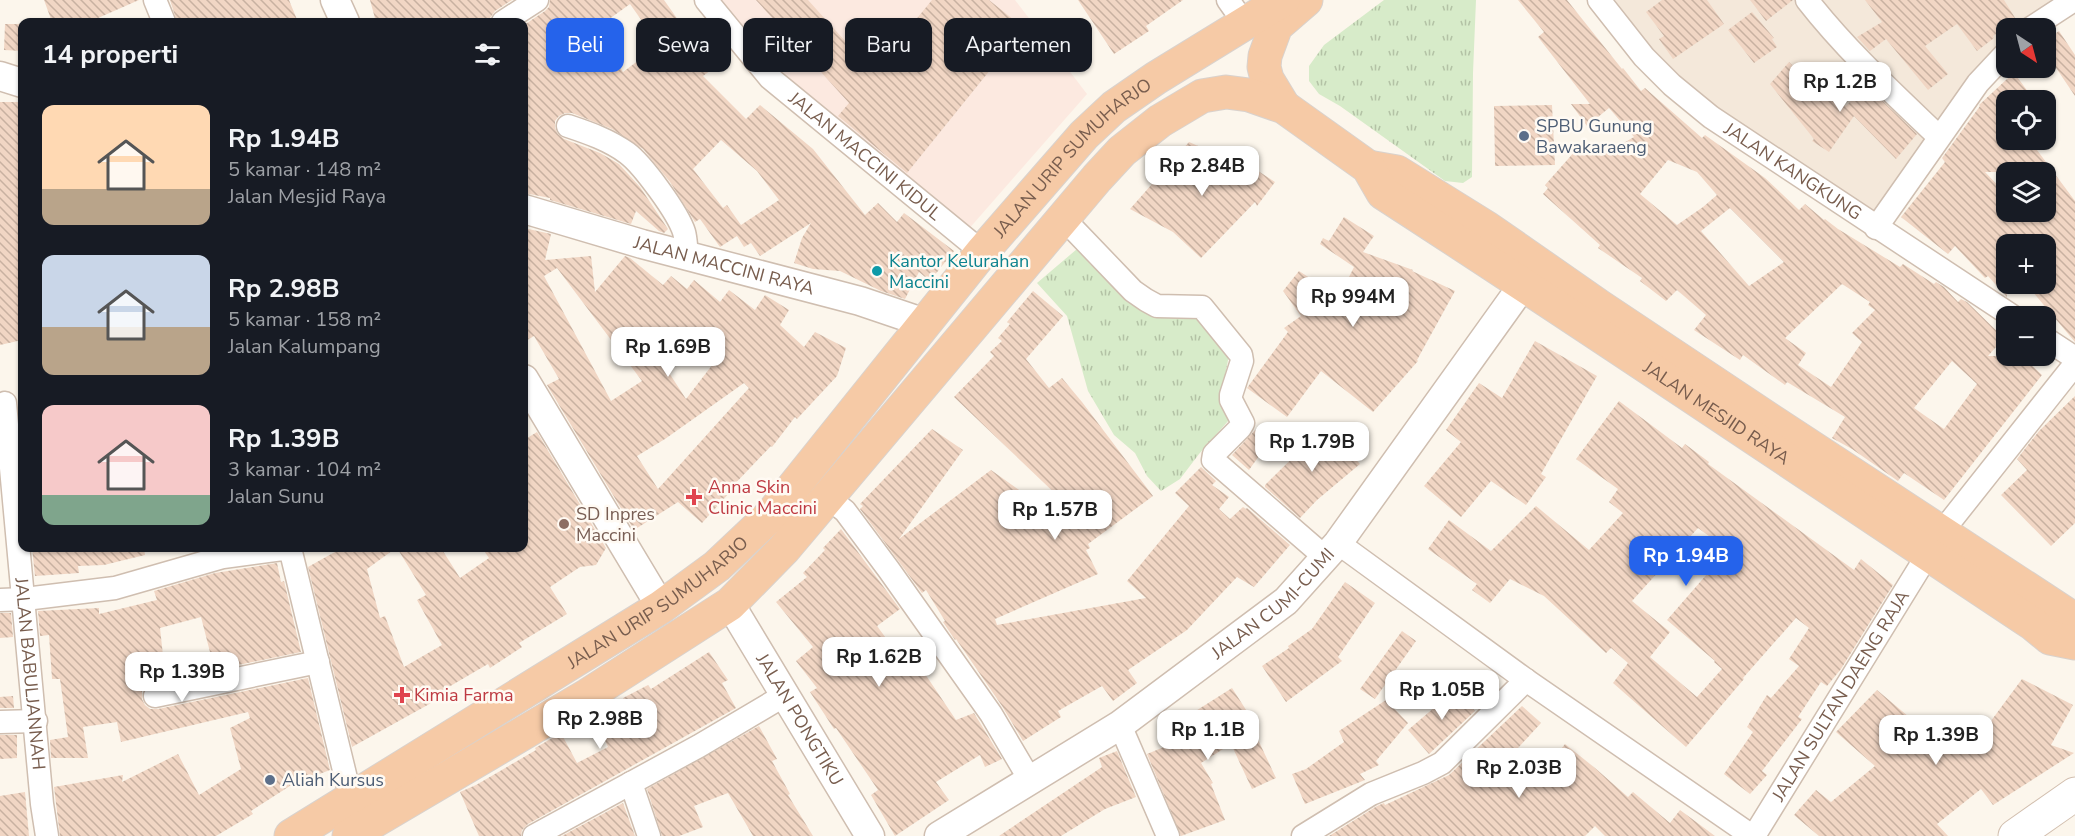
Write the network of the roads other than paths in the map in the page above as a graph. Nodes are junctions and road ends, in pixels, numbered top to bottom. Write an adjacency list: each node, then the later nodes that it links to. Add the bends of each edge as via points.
1 (155, 0): 11 (street)
2 (334, 0): 12 (street)
3 (537, 0): 13 (street)
4 (706, 0): 25 (street, JALAN MACCINI KIDUL, via 770,78)
5 (1283, 0): 10 (highway, JALAN URIP SUMUHARJO)
6 (1306, 0): 18 (highway, via 1276,26 1265,56 1267,79)
7 (1599, 0): 24 (street, JALAN KANGKUNG, via 1671,85 1711,117)
8 (1807, 0): 20 (street, via 1875,77)
9 (2074, 0): 14 (street)
10 (1236, 12): 25 (highway, JALAN URIP SUMUHARJO, via 1156,78 1114,106)
11 (162, 18)
12 (343, 18)
13 (509, 18)
14 (2046, 18)
15 (1996, 64): 20 (street)
16 (0, 76): 17 (street)
17 (18, 82)
18 (1284, 107): 21 (highway, JALAN MESJID RAYA); 23 (highway, JALAN URIP SUMUHARJO, via 1249,95 1226,92 1202,96 1160,121 1122,151)
19 (568, 126): 26 (street, via 597,136 635,161 678,219 685,233)
20 (1939, 137): 24 (street)
21 (1368, 167): 27 (highway, JALAN MESJID RAYA, via 1383,193); 29 (highway, JALAN MESJID RAYA, via 1397,172 1487,228)
22 (528, 210): 26 (street, JALAN MACCINI RAYA)
23 (1063, 218): 36 (highway, JALAN URIP SUMUHARJO); 39 (street, via 1133,291 1157,306 1202,307 1239,351 1242,358 1231,400 1243,423 1214,454 1213,460)
24 (1876, 228): 28 (street, JALAN KANGKUNG)
25 (982, 252): 30 (highway, JALAN URIP SUMUHARJO)
26 (687, 255): 30 (street, JALAN MACCINI RAYA, via 860,301)
27 (1523, 285): 29 (highway, JALAN MESJID RAYA); 39 (street, JALAN CUMI-CUMI)
28 (1997, 306)
29 (1593, 316): 38 (highway, JALAN MESJID RAYA)
30 (925, 323): 46 (highway, JALAN URIP SUMUHARJO, via 771,515 717,567)
31 (2056, 346): 32 (street)
32 (2075, 358)
33 (2075, 364): 38 (street, JALAN SULTAN DAENG RAJA)
34 (528, 386): 46 (street)
35 (9, 402): 37 (street, JALAN BABULJANNAH)
36 (828, 498): 45 (highway, JALAN URIP SUMUHARJO); 56 (street, via 845,511 889,570 991,714)
37 (18, 513)
38 (1934, 543): 47 (highway, JALAN MESJID RAYA, via 2068,616); 48 (highway, JALAN MESJID RAYA, via 2050,638); 69 (street, JALAN SULTAN DAENG RAJA)
39 (1332, 550): 50 (street); 55 (street, JALAN CUMI-CUMI, via 1286,601)
40 (21, 552): 44 (street, JALAN BABULJANNAH)
41 (260, 552): 44 (street, via 223,557 115,588)
42 (291, 552): 49 (street)
43 (0, 600): 44 (street)
44 (25, 600): 53 (street, JALAN BABULJANNAH)
45 (730, 604): 51 (street, JALAN PONGTIKU); 62 (highway, JALAN URIP SUMUHARJO, via 588,695)
46 (661, 607): 59 (highway, JALAN URIP SUMUHARJO)
47 (2075, 624)
48 (2075, 643)
49 (318, 662): 52 (street); 59 (street)
50 (1526, 680): 68 (street, via 1442,763 1371,794); 69 (street)
51 (785, 695): 57 (street); 65 (street, JALAN PONGTIKU)
52 (155, 696)
53 (36, 721): 54 (street); 60 (street, JALAN BABULJANNAH)
54 (0, 722)
55 (1120, 725): 56 (street, JALAN CUMI-CUMI); 67 (street)
56 (1030, 780): 66 (street, JALAN CUMI-CUMI)
57 (632, 783): 63 (street); 64 (street)
58 (2075, 794): 70 (main road)
59 (351, 799): 61 (highway, JALAN URIP SUMUHARJO)
60 (47, 836)
61 (291, 836)
62 (349, 836)
63 (534, 836)
64 (649, 836)
65 (870, 836)
66 (939, 836)
67 (1168, 836)
68 (1303, 836)
69 (1753, 836)
70 (2015, 836)

